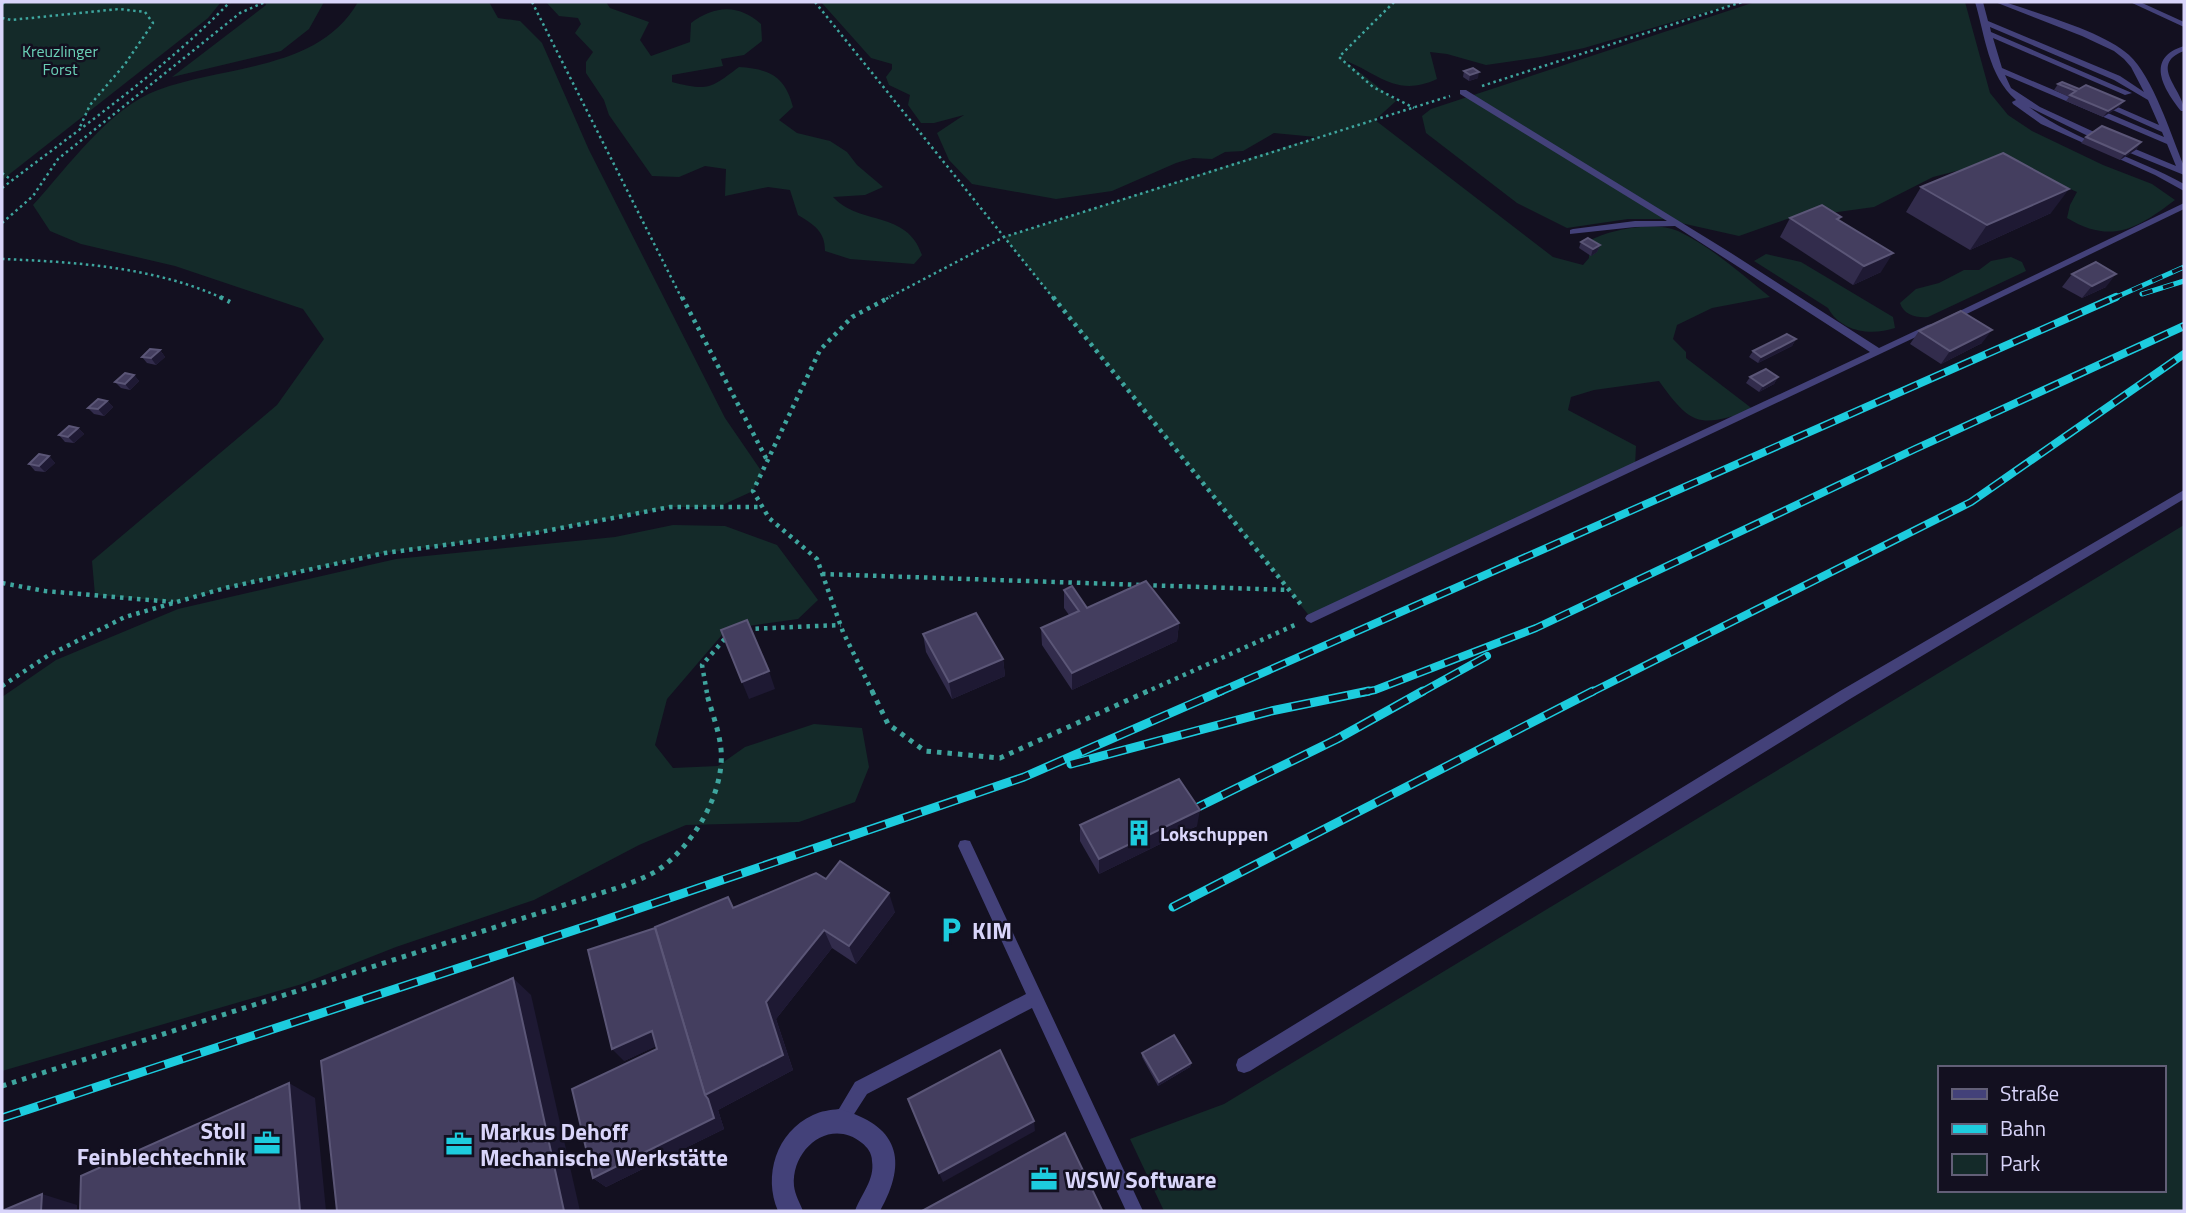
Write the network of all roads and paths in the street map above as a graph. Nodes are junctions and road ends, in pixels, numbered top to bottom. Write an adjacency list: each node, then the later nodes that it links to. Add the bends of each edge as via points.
1 (230, 2): 24 (path, via 202,31)
2 (265, 2): 10 (path)
3 (532, 2): 40 (path)
4 (815, 2): 36 (path)
5 (1394, 2): 22 (path, via 1339,57 1396,102)
6 (1742, 2): 20 (path)
7 (1980, 2): 12 (lane); 18 (lane, via 2099,50)
8 (1999, 2): 18 (lane, via 2116,50)
9 (2134, 2): 13 (lane)
10 (256, 3): 33 (path, via 58,159 33,196)
11 (2, 18): 24 (path, via 119,9 145,12 153,23 90,105)
12 (1986, 23): 14 (lane); 21 (lane, via 2117,78)
13 (2184, 24)
14 (1990, 34): 16 (lane); 21 (lane)
15 (2184, 48): 23 (lane, via 2166,57 2163,64 2167,82)
16 (1997, 60): 17 (lane); 25 (lane)
17 (2000, 70): 19 (lane); 26 (lane)
18 (2139, 74): 21 (lane)
19 (2008, 90): 28 (lane, via 2058,118); 31 (lane, via 2017,104 2044,122)
20 (1463, 92): 22 (path); 34 (lane)
21 (2152, 104): 25 (lane)
22 (1414, 108): 36 (path)
23 (2184, 109)
24 (79, 128): 29 (path)
25 (2164, 130): 26 (lane)
26 (2169, 142): 28 (lane)
27 (2, 173): 29 (path)
28 (2183, 174)
29 (10, 179): 30 (path)
30 (2, 188)
31 (2184, 188)
32 (2184, 206): 39 (lane)
33 (2, 223)
34 (1677, 225): 35 (lane, via 1635,224); 39 (lane)
35 (1573, 232)
36 (1004, 237): 40 (path, via 852,317 820,350); 45 (path)
37 (2, 259): 38 (path, via 47,260 154,276 210,290)
38 (230, 302)
39 (1878, 352): 47 (lane)
40 (768, 460): 42 (path, via 753,491)
41 (2184, 494): 52 (lane, via 1845,695)
42 (762, 507): 43 (path, via 817,559); 46 (path, via 670,507 535,534 385,553)
43 (822, 574): 45 (path); 48 (path)
44 (2, 583): 46 (path)
45 (1289, 590): 47 (path)
46 (177, 602): 49 (path, via 125,617 50,655)
47 (1311, 618): 48 (path, via 1000,758 925,751 888,724)
48 (841, 625): 53 (path, via 751,629 726,634 715,647 702,665 722,751 718,779 692,836 658,870 623,886)
49 (2, 686)
50 (965, 846): 51 (lane)
51 (1035, 998): 54 (lane, via 861,1088); 57 (lane)
52 (1244, 1065)
53 (2, 1087)
54 (841, 1119): 55 (street, via 810,1128 797,1140 782,1180); 56 (street, via 858,1122 881,1146 883,1182)
55 (784, 1209)
56 (867, 1211)
57 (1135, 1211)

